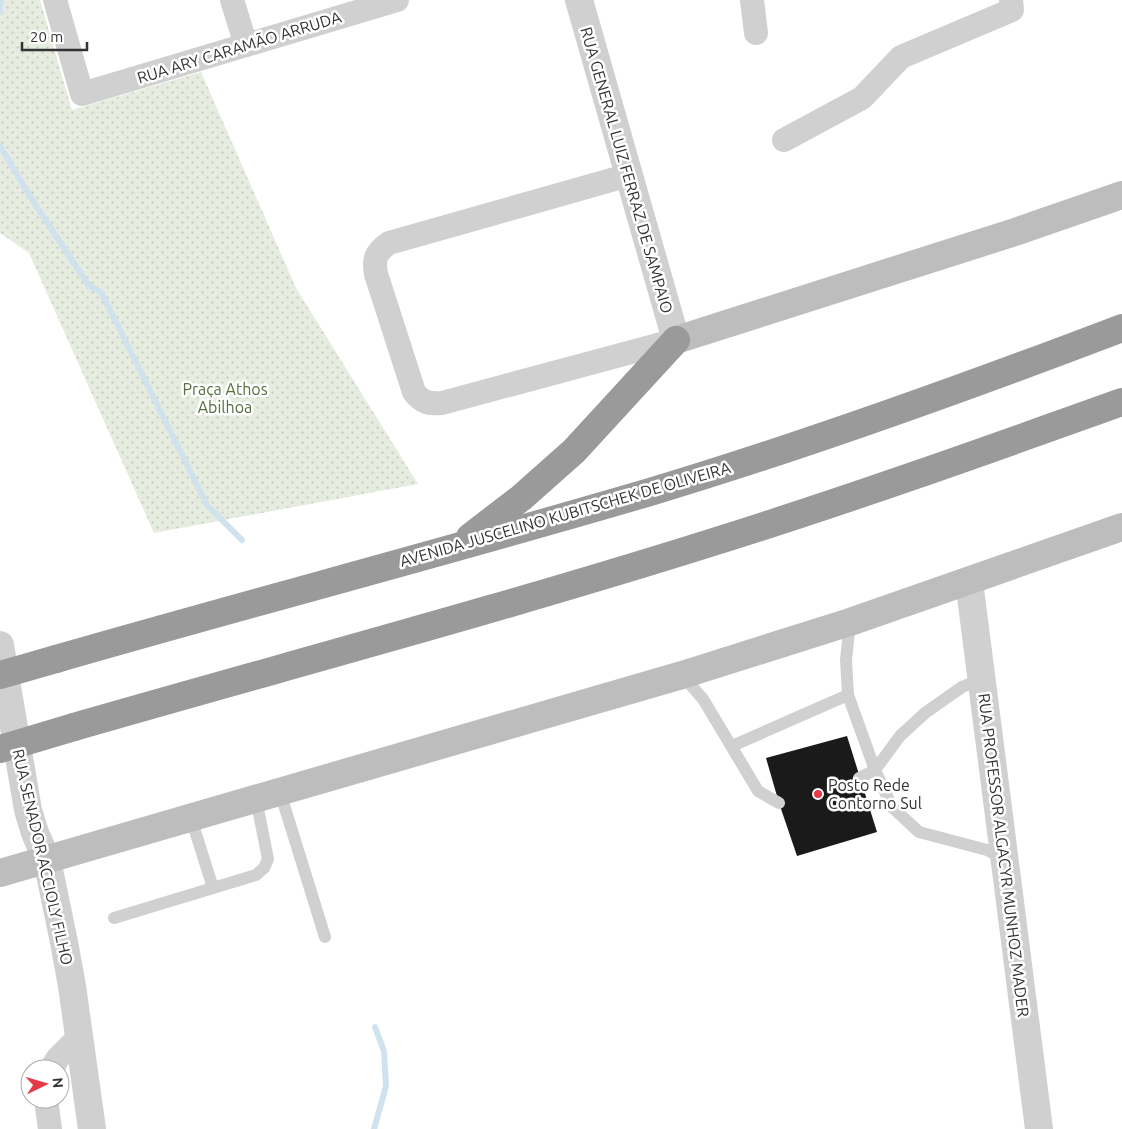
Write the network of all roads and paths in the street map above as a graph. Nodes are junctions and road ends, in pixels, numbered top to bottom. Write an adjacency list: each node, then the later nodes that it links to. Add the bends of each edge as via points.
1 (55, 0): 8 (street, RUA ARY CARAMÃO ARRUDA, via 82,94)
2 (232, 0): 8 (street)
3 (397, 0): 8 (street, RUA ARY CARAMÃO ARRUDA)
4 (579, 0): 10 (street, RUA GENERAL LUIZ FERRAZ DE SAMPAIO)
5 (752, 0): 7 (street)
6 (1012, 5): 9 (street, via 901,57 862,98)
7 (756, 33)
8 (246, 45)
9 (784, 140)
10 (629, 175): 13 (street, RUA GENERAL LUIZ FERRAZ DE SAMPAIO); 13 (street, via 389,243 375,256 376,274 414,392 425,403 442,403)
11 (1122, 195): 13 (main road)
12 (1122, 328): 16 (highway, AVENIDA JUSCELINO KUBITSCHEK DE OLIVEIRA, via 759,457)
13 (676, 340): 16 (highway, via 549,474)
14 (1122, 402): 25 (highway, bridge, via 709,543)
15 (1122, 527): 17 (main road)
16 (457, 547): 20 (highway, AVENIDA JUSCELINO KUBITSCHEK DE OLIVEIRA, bridge)
17 (969, 581): 18 (main road); 22 (street, RUA PROFESSOR ALGACYR MUNHOZ MADER)
18 (850, 622): 21 (main road); 23 (lane, via 846,660)
19 (0, 645): 32 (street, RUA SENADOR ACCIOLY FILHO, via 28,810)
20 (0, 674)
21 (682, 675): 24 (lane, via 703,699); 28 (main road)
22 (981, 679): 26 (lane, via 962,687 925,713 900,736); 31 (street, RUA PROFESSOR ALGACYR MUNHOZ MADER)
23 (848, 695): 24 (lane); 26 (lane)
24 (732, 746): 29 (lane, via 758,792)
25 (0, 749)
26 (875, 770): 27 (lane); 31 (lane, via 892,807 919,832 987,850)
27 (859, 778)
28 (268, 796): 30 (main road); 34 (lane, via 268,859 264,868 256,875); 36 (lane)
29 (779, 803)
30 (190, 818): 32 (main road); 34 (lane)
31 (1004, 859): 42 (street, RUA PROFESSOR ALGACYR MUNHOZ MADER)
32 (47, 860): 33 (main road); 37 (street, RUA SENADOR ACCIOLY FILHO)
33 (0, 873)
34 (213, 888): 35 (lane)
35 (114, 918)
36 (326, 936)
37 (80, 1036): 38 (street); 41 (street, RUA SENADOR ACCIOLY FILHO)
38 (57, 1059)
39 (47, 1109): 40 (street)
40 (50, 1129)
41 (92, 1129)
42 (1039, 1129)

